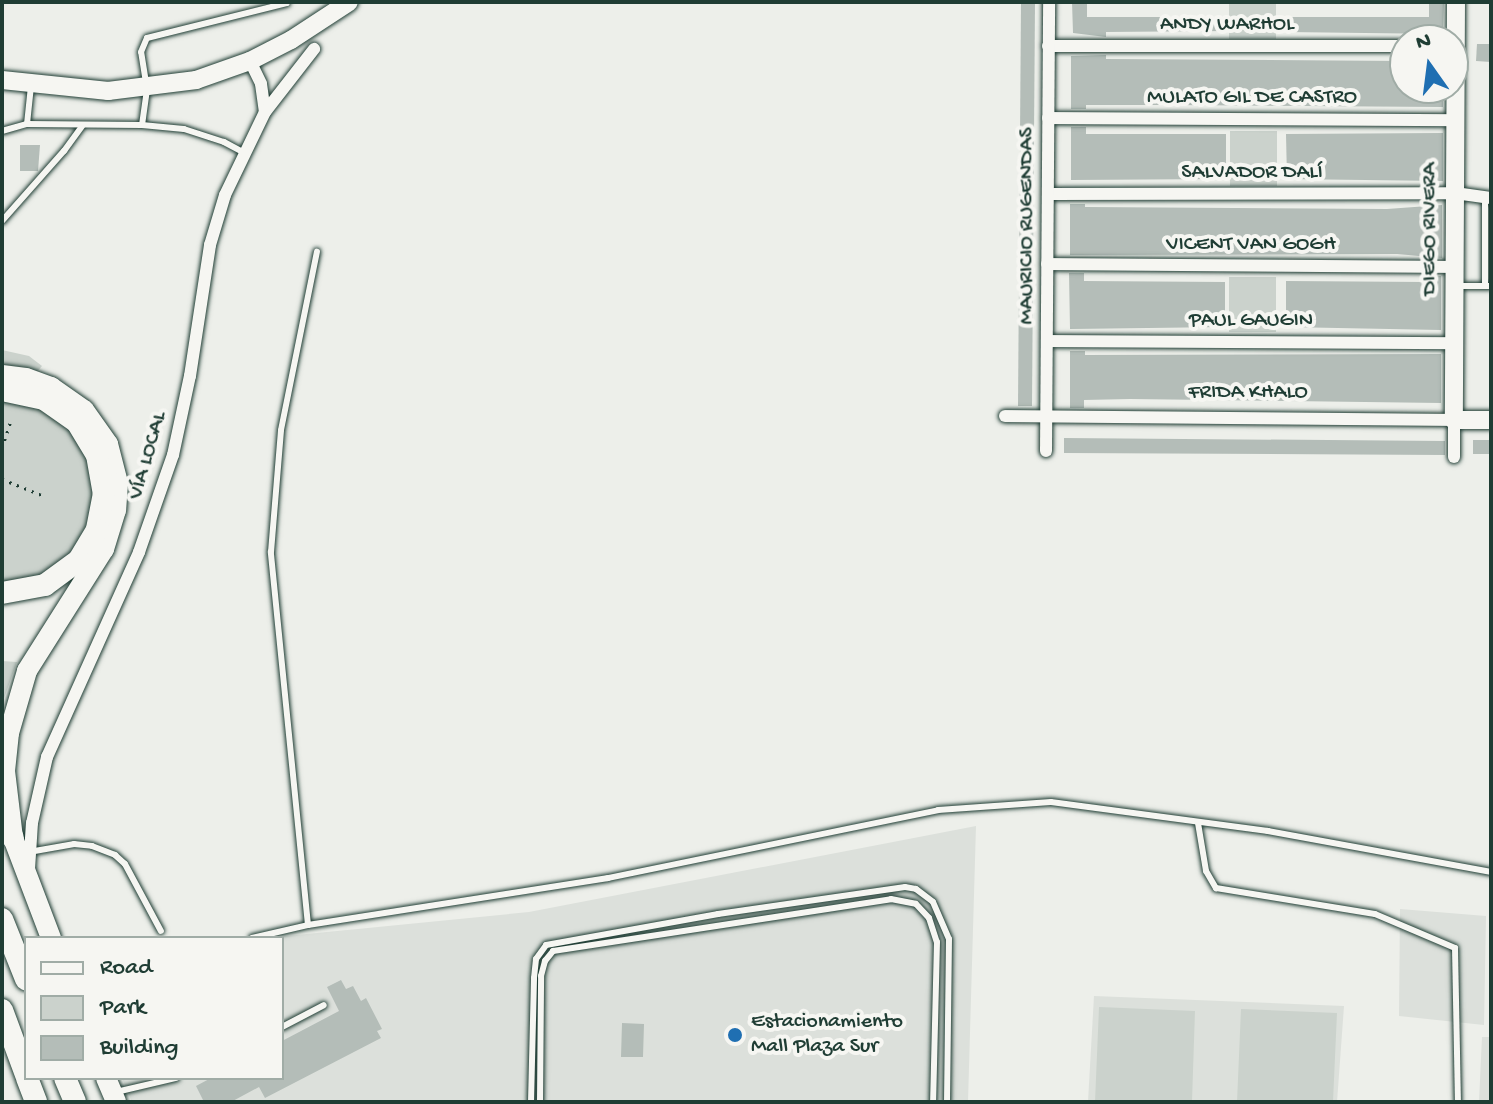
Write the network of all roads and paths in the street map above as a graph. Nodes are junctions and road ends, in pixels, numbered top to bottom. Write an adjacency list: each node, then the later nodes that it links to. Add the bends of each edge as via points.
1 (349, 2): 9 (street)
2 (1049, 2): 6 (street, MAURICIO RUGENDAS)
3 (1456, 2): 5 (street, DIEGO RIVERA)
4 (287, 3): 12 (lane, via 147,38 141,52)
5 (1456, 24)
6 (1048, 46): 7 (street, ANDY WARHOL); 15 (street, MAURICIO RUGENDAS)
7 (1389, 46)
8 (314, 49): 14 (street, VÍA LOCAL)
9 (250, 61): 12 (street, via 196,80); 14 (street, via 261,84)
10 (2, 80): 11 (street)
11 (31, 85): 12 (street, via 88,91); 17 (lane)
12 (147, 89): 18 (lane)
13 (1456, 104): 16 (street, DIEGO RIVERA)
14 (265, 112): 21 (street, VÍA LOCAL)
15 (1048, 118): 16 (street, MULATO GIL DE CASTRO); 23 (street, MAURICIO RUGENDAS)
16 (1456, 120): 22 (street, DIEGO RIVERA)
17 (27, 124): 19 (lane); 20 (lane)
18 (142, 125): 19 (lane); 21 (lane, via 184,129)
19 (82, 126): 25 (lane)
20 (2, 131)
21 (243, 152): 47 (street, VÍA LOCAL, via 210,245 190,376 169,468 139,552 54,738)
22 (1455, 193): 23 (street, SALVADOR DALÍ); 24 (street, SALVADOR DALÍ); 28 (street, DIEGO RIVERA)
23 (1048, 194): 27 (street, MAURICIO RUGENDAS)
24 (1488, 197): 29 (lane)
25 (2, 221)
26 (317, 252): 50 (lane, via 281,430 271,552)
27 (1047, 264): 28 (street, VICENT VAN GOGH); 30 (street, MAURICIO RUGENDAS)
28 (1455, 276): 29 (lane); 31 (street, DIEGO RIVERA)
29 (1488, 286)
30 (1047, 341): 31 (street, PAUL GAUGIN); 35 (street, MAURICIO RUGENDAS)
31 (1455, 343): 37 (street, DIEGO RIVERA)
32 (2, 375): 47 (main road, via 51,387 84,410 108,444 118,483 104,549 18,691 5,771)
33 (2, 390): 44 (highway, via 44,399 77,422 97,455 104,493 97,530 79,560 45,585)
34 (1005, 416): 35 (street, FRIDA KHALO)
35 (1046, 417): 37 (street, FRIDA KHALO); 40 (street, MAURICIO RUGENDAS)
36 (11, 420): 39 (path)
37 (1454, 420): 38 (street, FRIDA KHALO); 41 (street, DIEGO RIVERA)
38 (1491, 420)
39 (2, 448)
40 (1046, 451)
41 (1454, 457)
42 (2, 479): 43 (path)
43 (44, 496)
44 (2, 593)
45 (2, 811): 47 (highway)
46 (1198, 823): 48 (lane); 50 (lane, via 1051,802 938,810 608,878); 69 (lane, via 1206,871 1216,888 1375,914 1455,948)
47 (21, 845): 51 (lane, via 74,844 115,855); 52 (main road)
48 (1491, 872)
49 (2, 919): 54 (highway)
50 (308, 925): 53 (lane)
51 (161, 931)
52 (50, 936)
53 (261, 936)
54 (24, 974)
55 (324, 1005): 57 (lane)
56 (2, 1010): 58 (highway)
57 (284, 1026)
58 (24, 1071)
59 (27, 1080): 63 (highway)
60 (66, 1080): 64 (highway)
61 (166, 1080): 62 (lane)
62 (111, 1091)
63 (36, 1102)
64 (75, 1102)
65 (531, 1102): 68 (lane, via 534,978 536,959 546,945 905,887 933,902 949,939)
66 (540, 1102): 67 (lane, via 541,976 553,951 891,899 916,904 929,918 937,942)
67 (933, 1102)
68 (947, 1102)
69 (1458, 1102)

